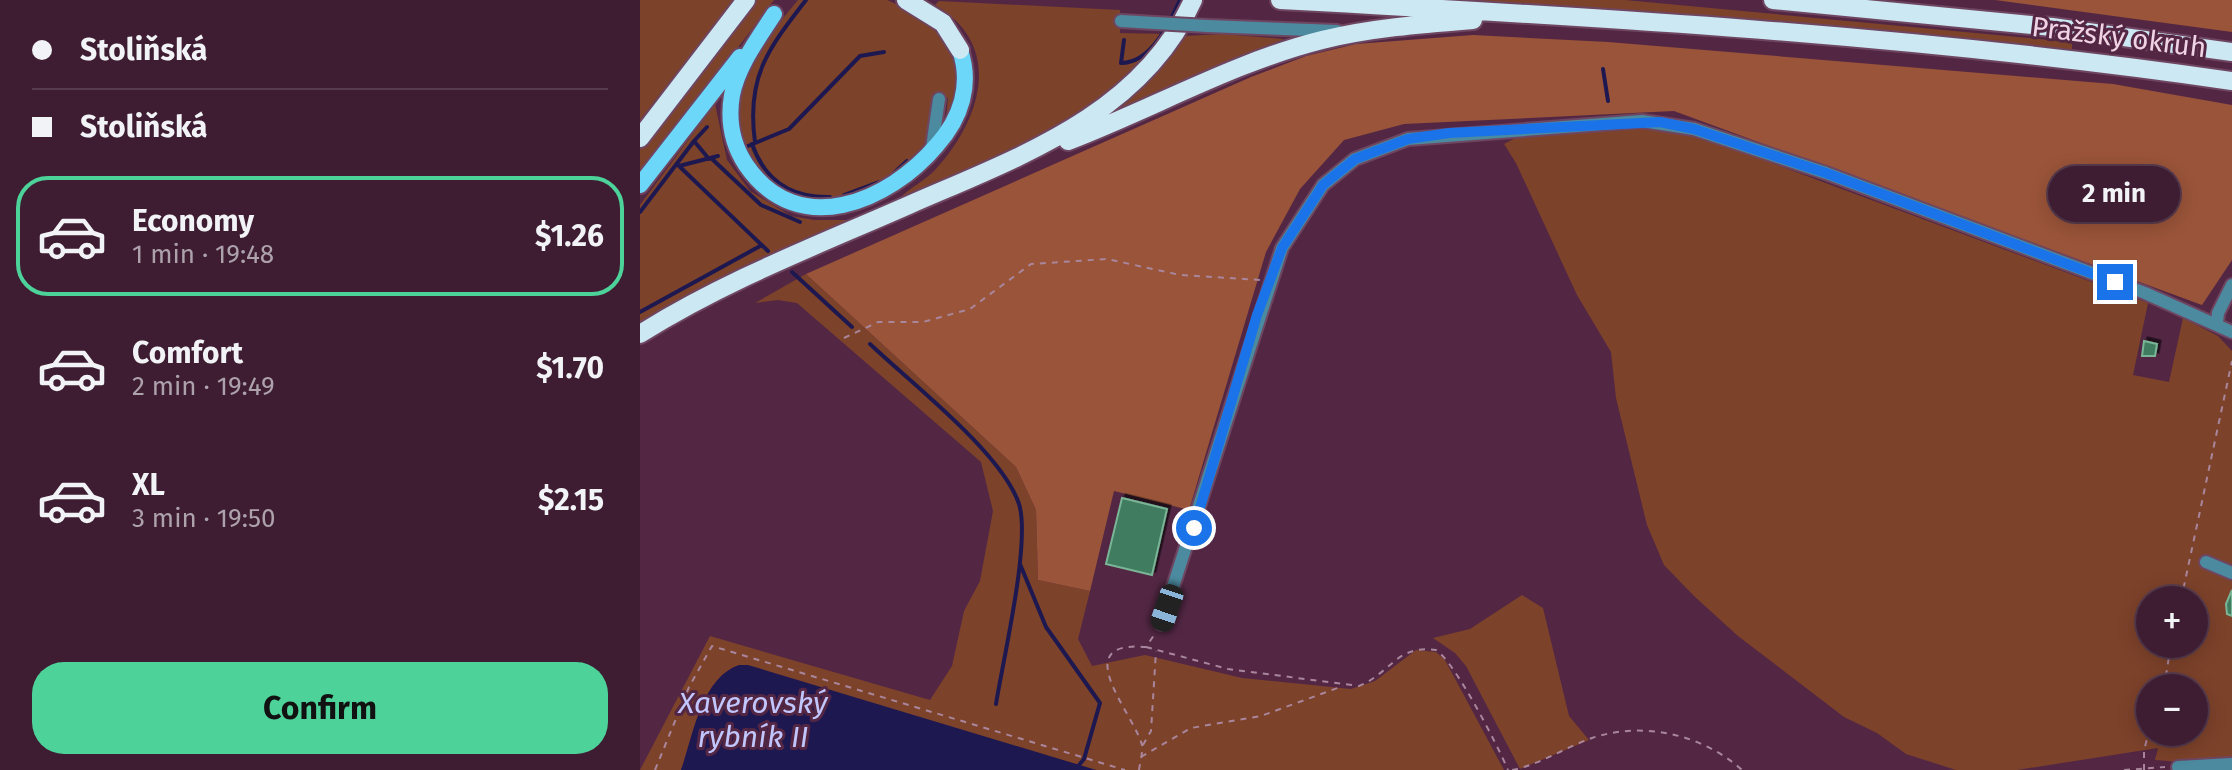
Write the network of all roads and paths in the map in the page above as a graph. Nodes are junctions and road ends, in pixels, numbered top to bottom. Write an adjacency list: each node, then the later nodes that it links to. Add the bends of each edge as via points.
1 (746, 0): 16 (highway)
2 (786, 0): 8 (main road)
3 (906, 0): 13 (highway, via 943,23)
4 (1193, 0): 21 (highway, via 1165,47 1122,94 1054,138)
5 (1280, 0): 10 (highway, Pražský okruh)
6 (1773, 0): 9 (highway, Pražský okruh)
7 (1863, 0): 9 (highway)
8 (774, 14): 20 (main road, via 738,75 731,108 738,150 764,185 805,206 849,204 895,184); 22 (main road)
9 (1925, 14): 14 (highway, Pražský okruh)
10 (1541, 15): 12 (highway); 15 (highway, Pražský okruh, via 1932,44)
11 (1121, 21): 12 (street, bridge)
12 (1377, 30): 21 (highway, via 1319,41 1261,61)
13 (960, 50): 20 (main road, via 966,80 962,102)
14 (2232, 52)
15 (2232, 81)
16 (672, 94): 18 (highway); 19 (highway)
17 (939, 99): 20 (street)
18 (640, 128)
19 (640, 138)
20 (930, 153)
21 (979, 174): 27 (highway, via 713,293)
22 (640, 185)
23 (1270, 281): 25 (street, via 1282,248 1323,185 1355,159 1388,145 1449,133 1651,121 1694,129 1826,173); 28 (path, via 1180,275 1107,259 1031,264 970,309 923,322 878,322); 33 (street)
24 (2232, 285): 25 (street)
25 (2217, 323): 26 (street)
26 (2232, 332)
27 (640, 334)
28 (844, 338)
29 (2232, 361): 32 (path)
30 (2206, 562): 31 (street)
31 (2232, 573)
32 (2184, 586)
33 (1161, 624): 34 (path)
34 (1146, 647): 35 (path); 37 (path, via 1126,645 1108,661 1108,677)
35 (1156, 651): 36 (path, via 1228,669); 37 (path, via 1151,731)
36 (1344, 685): 39 (path, via 1261,716 1191,728); 47 (path, via 1373,680 1409,650 1436,650 1451,663)
37 (1142, 746): 39 (path)
38 (2145, 746): 42 (path)
39 (1141, 757): 46 (path)
40 (2232, 764): 43 (street)
41 (2178, 767): 42 (path); 43 (street)
42 (2145, 768): 49 (path)
43 (2210, 769)
44 (655, 770): 45 (path, via 712,646)
45 (1125, 770)
46 (1138, 770)
47 (1510, 770): 48 (path, via 1595,737 1633,731 1680,734)
48 (1742, 770)
49 (2124, 770)

